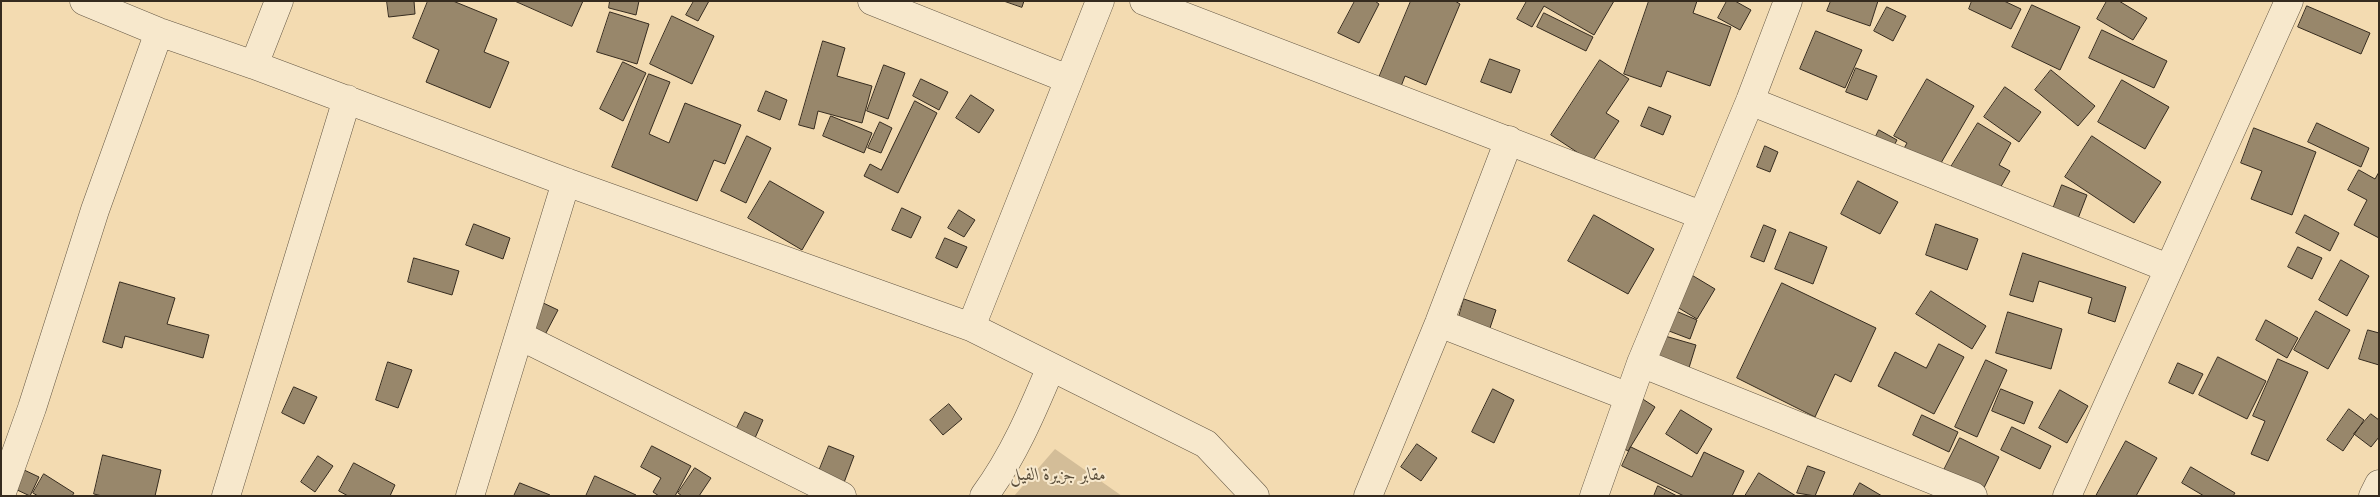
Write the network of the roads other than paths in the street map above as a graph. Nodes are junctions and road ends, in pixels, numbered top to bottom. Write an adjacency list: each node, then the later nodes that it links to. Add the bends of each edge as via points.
1 (84, 1): 8 (street)
2 (279, 1): 9 (street)
3 (872, 1): 10 (street)
4 (1100, 1): 10 (street)
5 (1144, 1): 13 (street)
6 (1788, 1): 12 (street)
7 (2289, 1): 16 (street)
8 (159, 32): 9 (street); 24 (street, via 95,210)
9 (254, 65): 11 (street)
10 (1068, 79): 18 (street)
11 (347, 99): 14 (street); 25 (street)
12 (1750, 101): 15 (street); 16 (street)
13 (1509, 140): 15 (street); 17 (street)
14 (566, 182): 18 (street); 19 (street)
15 (1701, 215): 20 (street)
16 (2168, 268): 33 (street)
17 (1439, 323): 22 (street); 30 (street)
18 (971, 327): 21 (street)
19 (520, 336): 26 (street); 27 (street)
20 (1641, 363): 22 (street); 32 (street)
21 (1051, 367): 28 (street, via 1026,426); 29 (street, via 1206,444)
22 (1629, 397): 31 (street)
23 (2379, 484): 34 (street)
24 (1, 495)
25 (226, 496)
26 (470, 496)
27 (842, 496)
28 (984, 496)
29 (1255, 496)
30 (1368, 496)
31 (1594, 496)
32 (1972, 496)
33 (2067, 496)
34 (2374, 496)

